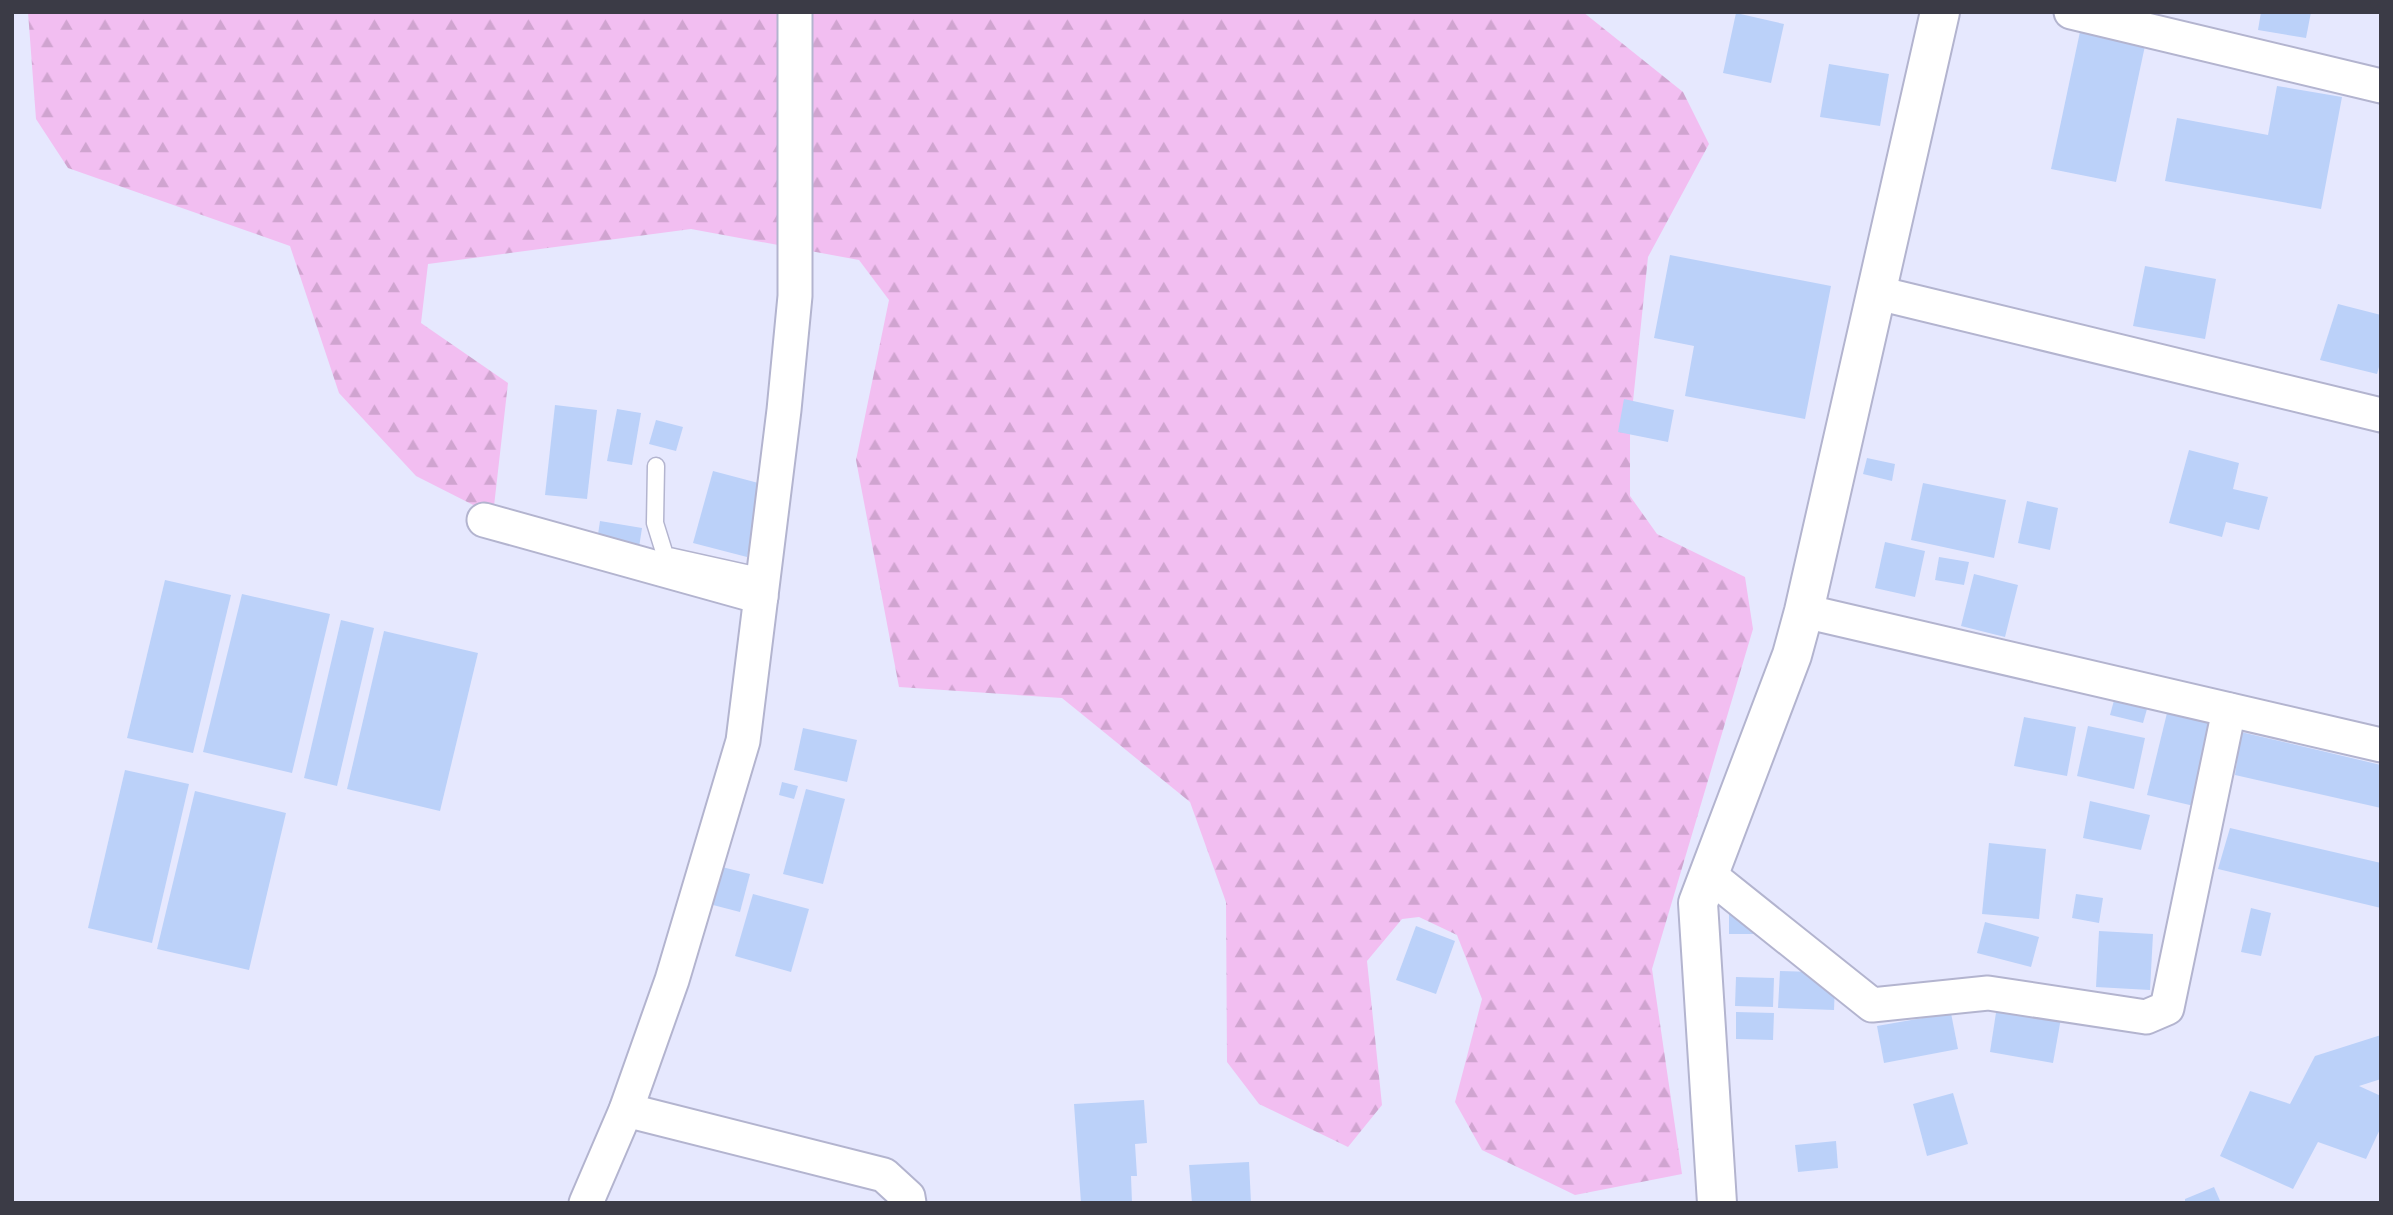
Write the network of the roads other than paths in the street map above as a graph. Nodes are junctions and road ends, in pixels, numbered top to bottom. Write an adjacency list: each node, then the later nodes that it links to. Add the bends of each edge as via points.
1 (795, 12): 9 (street, via 795,296)
2 (1940, 12): 5 (street)
3 (2071, 12): 4 (street)
4 (2381, 86)
5 (1878, 293): 6 (street); 10 (street)
6 (2381, 415)
7 (656, 466): 9 (lane, via 654,523 665,555)
8 (484, 520): 9 (street)
9 (762, 587): 14 (street, via 743,740 673,981)
10 (1804, 611): 11 (street); 13 (street)
11 (2229, 710): 12 (street); 13 (street, via 2166,1008 2146,1017 1988,993 1872,1005)
12 (2381, 745)
13 (1708, 874): 17 (street, via 1698,903 1697,926)
14 (626, 1110): 15 (street); 16 (street, via 884,1175)
15 (586, 1203)
16 (909, 1203)
17 (1717, 1203)

